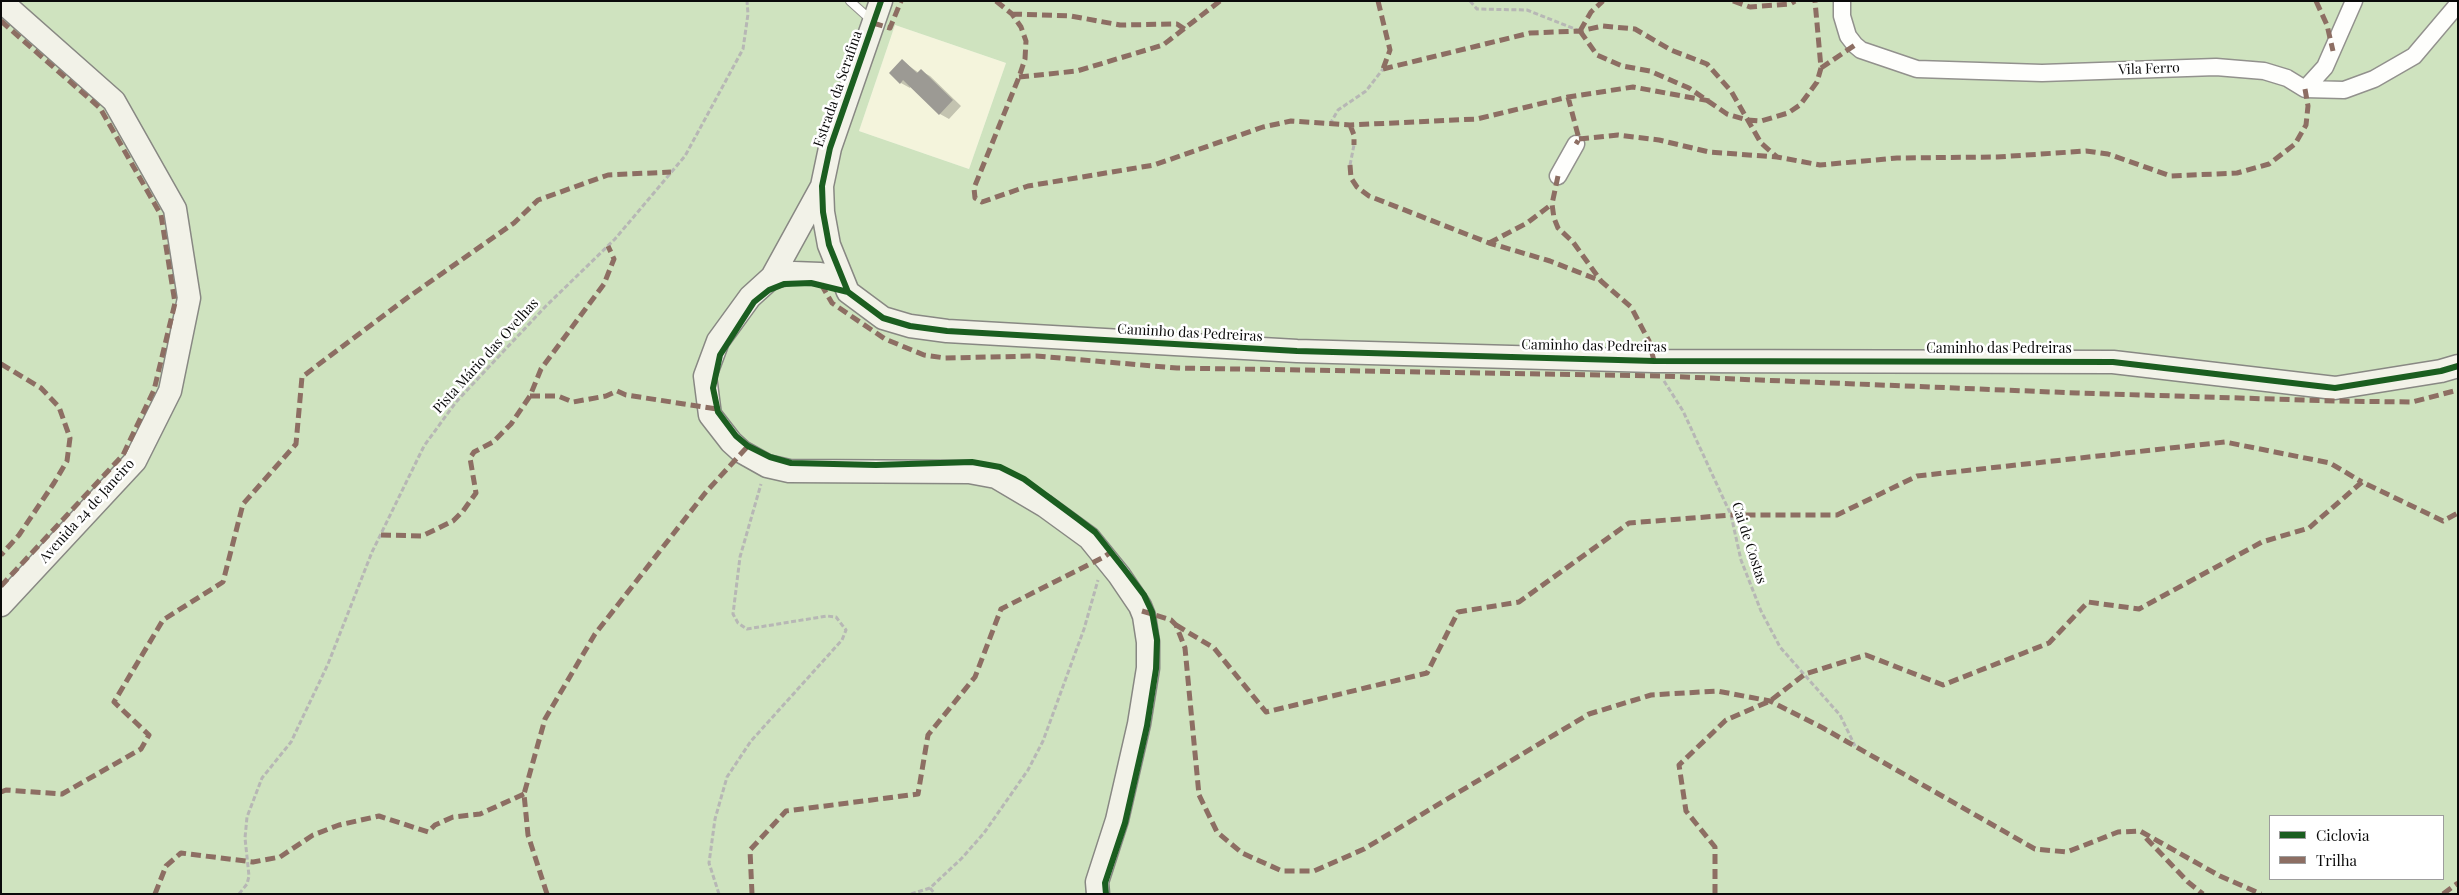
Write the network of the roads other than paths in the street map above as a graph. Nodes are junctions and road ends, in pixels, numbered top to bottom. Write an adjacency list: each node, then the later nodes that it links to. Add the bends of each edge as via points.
1 (850, 1): 7 (lane)
2 (881, 1): 7 (street, Estrada da Serafina)
3 (1842, 1): 8 (street, Vila Ferro, via 1842,16 1848,36 1855,45 1917,69 2042,73 2216,67 2264,71 2287,78)
4 (2354, 1): 8 (street, via 2325,67)
5 (1, 2): 15 (street, Avenida 24 de Janeiro, via 114,101 175,209 189,298 170,391 135,461)
6 (2458, 4): 8 (street, Vila Ferro, via 2414,56 2344,90)
7 (873, 23): 11 (street, Estrada da Serafina, via 830,148)
8 (2305, 89)
9 (1576, 144): 10 (street)
10 (1558, 176)
11 (822, 186): 12 (street); 13 (street, Caminho das Pedreiras, via 829,245)
12 (772, 277): 13 (street, via 794,273); 16 (street, via 732,320 718,341 705,376 710,415 742,452 767,466 789,471 960,472 996,477 1045,506 1089,538 1140,606 1147,629 1148,668 1118,820 1097,882)
13 (842, 279): 14 (street, Caminho das Pedreiras, via 848,292 883,318 930,330 1297,351 1654,360 2113,362 2335,388)
14 (2458, 366)
15 (1, 605)
16 (1098, 894)

